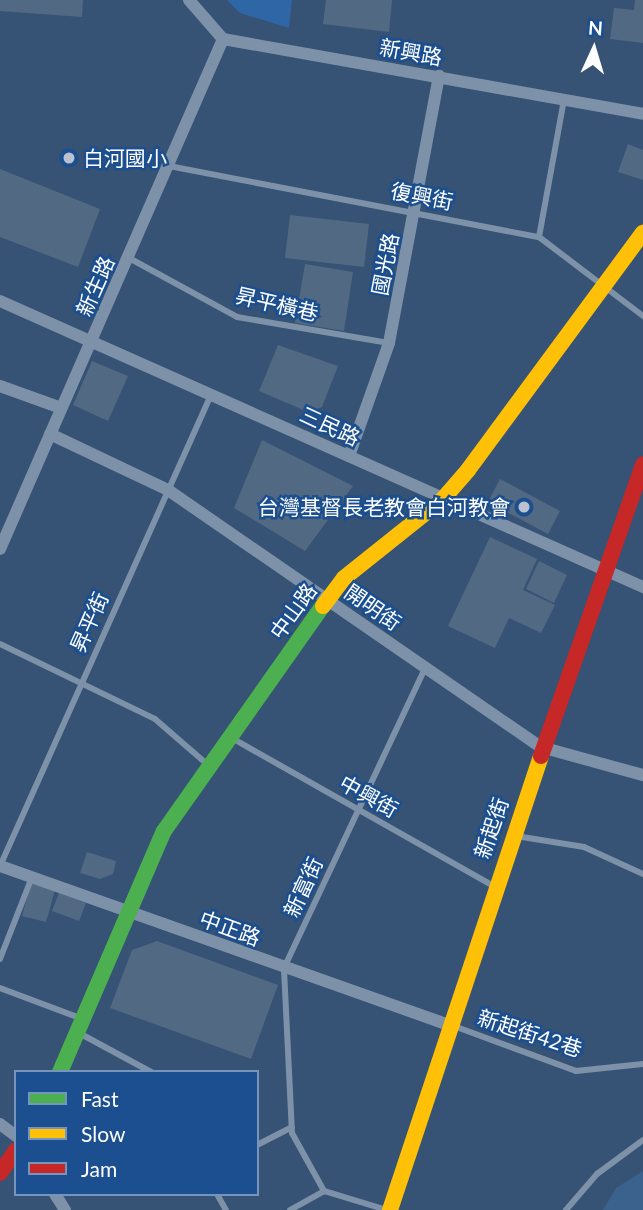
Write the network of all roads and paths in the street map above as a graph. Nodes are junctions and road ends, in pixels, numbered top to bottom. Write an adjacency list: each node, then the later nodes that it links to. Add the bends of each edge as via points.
1 (189, 0): 2 (street)
2 (223, 39): 3 (street, 新興路); 6 (street, 新生路)
3 (439, 76): 4 (street, 新興路); 7 (street, 國光路)
4 (564, 99): 5 (street, 新興路); 9 (lane)
5 (643, 114)
6 (169, 166): 7 (lane, 復興街); 10 (street, 新生路)
7 (415, 212): 9 (lane, 復興街); 15 (street, 國光路)
8 (643, 233): 11 (street, 中山路)
9 (539, 237): 11 (lane, 復興街)
10 (129, 258): 14 (street, 新生路); 15 (lane, 昇平橫巷, via 237,317)
11 (604, 286): 13 (lane, 復興街); 23 (street, 中山路)
12 (0, 301): 14 (street, 三民路)
13 (643, 316)
14 (91, 341): 17 (street, 三民路); 18 (street, 新生路)
15 (389, 343): 20 (street, 國光路)
16 (0, 386): 18 (street)
17 (212, 393): 20 (street, 三民路); 22 (lane, 昇平街)
18 (61, 408): 19 (street, 新生路)
19 (50, 434): 22 (street, 開明街); 25 (street, 新生路)
20 (349, 456): 23 (street, 三民路)
21 (643, 464): 24 (street, 新起街)
22 (168, 490): 28 (street, 開明街); 31 (lane, 昇平街)
23 (443, 499): 26 (street, 三民路); 28 (street, 中山路)
24 (638, 500): 26 (street, 新起街)
25 (0, 549)
26 (609, 575): 27 (street, 三民路); 33 (street, 新起街)
27 (643, 587)
28 (327, 598): 30 (street, 開明街); 32 (street, 中山路)
29 (0, 644): 31 (lane)
30 (426, 666): 33 (street, 開明街); 36 (lane, 新富街)
31 (80, 684): 34 (lane, via 155,719); 38 (lane, 昇平街)
32 (228, 736): 34 (street, 中山路); 36 (lane, 中興街)
33 (541, 747): 35 (street, 開明街); 37 (street, 新起街)
34 (209, 765): 42 (street, 中山路, via 164,831)
35 (643, 775)
36 (358, 810): 41 (lane, 中興街); 44 (lane, 新富街)
37 (511, 834): 39 (lane, via 584,847); 41 (street, 新起街)
38 (0, 866): 40 (street, 中正路)
39 (643, 874)
40 (32, 877): 42 (street, 中正路); 43 (lane)
41 (493, 886): 46 (street, 新起街)
42 (127, 911): 44 (street, 中正路); 47 (street, 中山路)
43 (0, 959)
44 (284, 968): 46 (street, 中正路); 51 (lane, 新富街)
45 (0, 988): 47 (lane)
46 (447, 1024): 48 (lane, 新起街42巷, via 576,1071); 58 (street, 新起街)
47 (80, 1025): 49 (street, 中山路); 50 (lane)
48 (643, 1064)
49 (61, 1070)
50 (148, 1070)
51 (292, 1128): 53 (lane); 56 (lane, 新富街)
52 (643, 1140): 59 (lane, via 597,1174)
53 (259, 1144)
54 (14, 1153): 55 (street)
55 (0, 1173)
56 (324, 1191): 57 (lane); 58 (lane)
57 (289, 1210)
58 (388, 1210)
59 (566, 1210)

